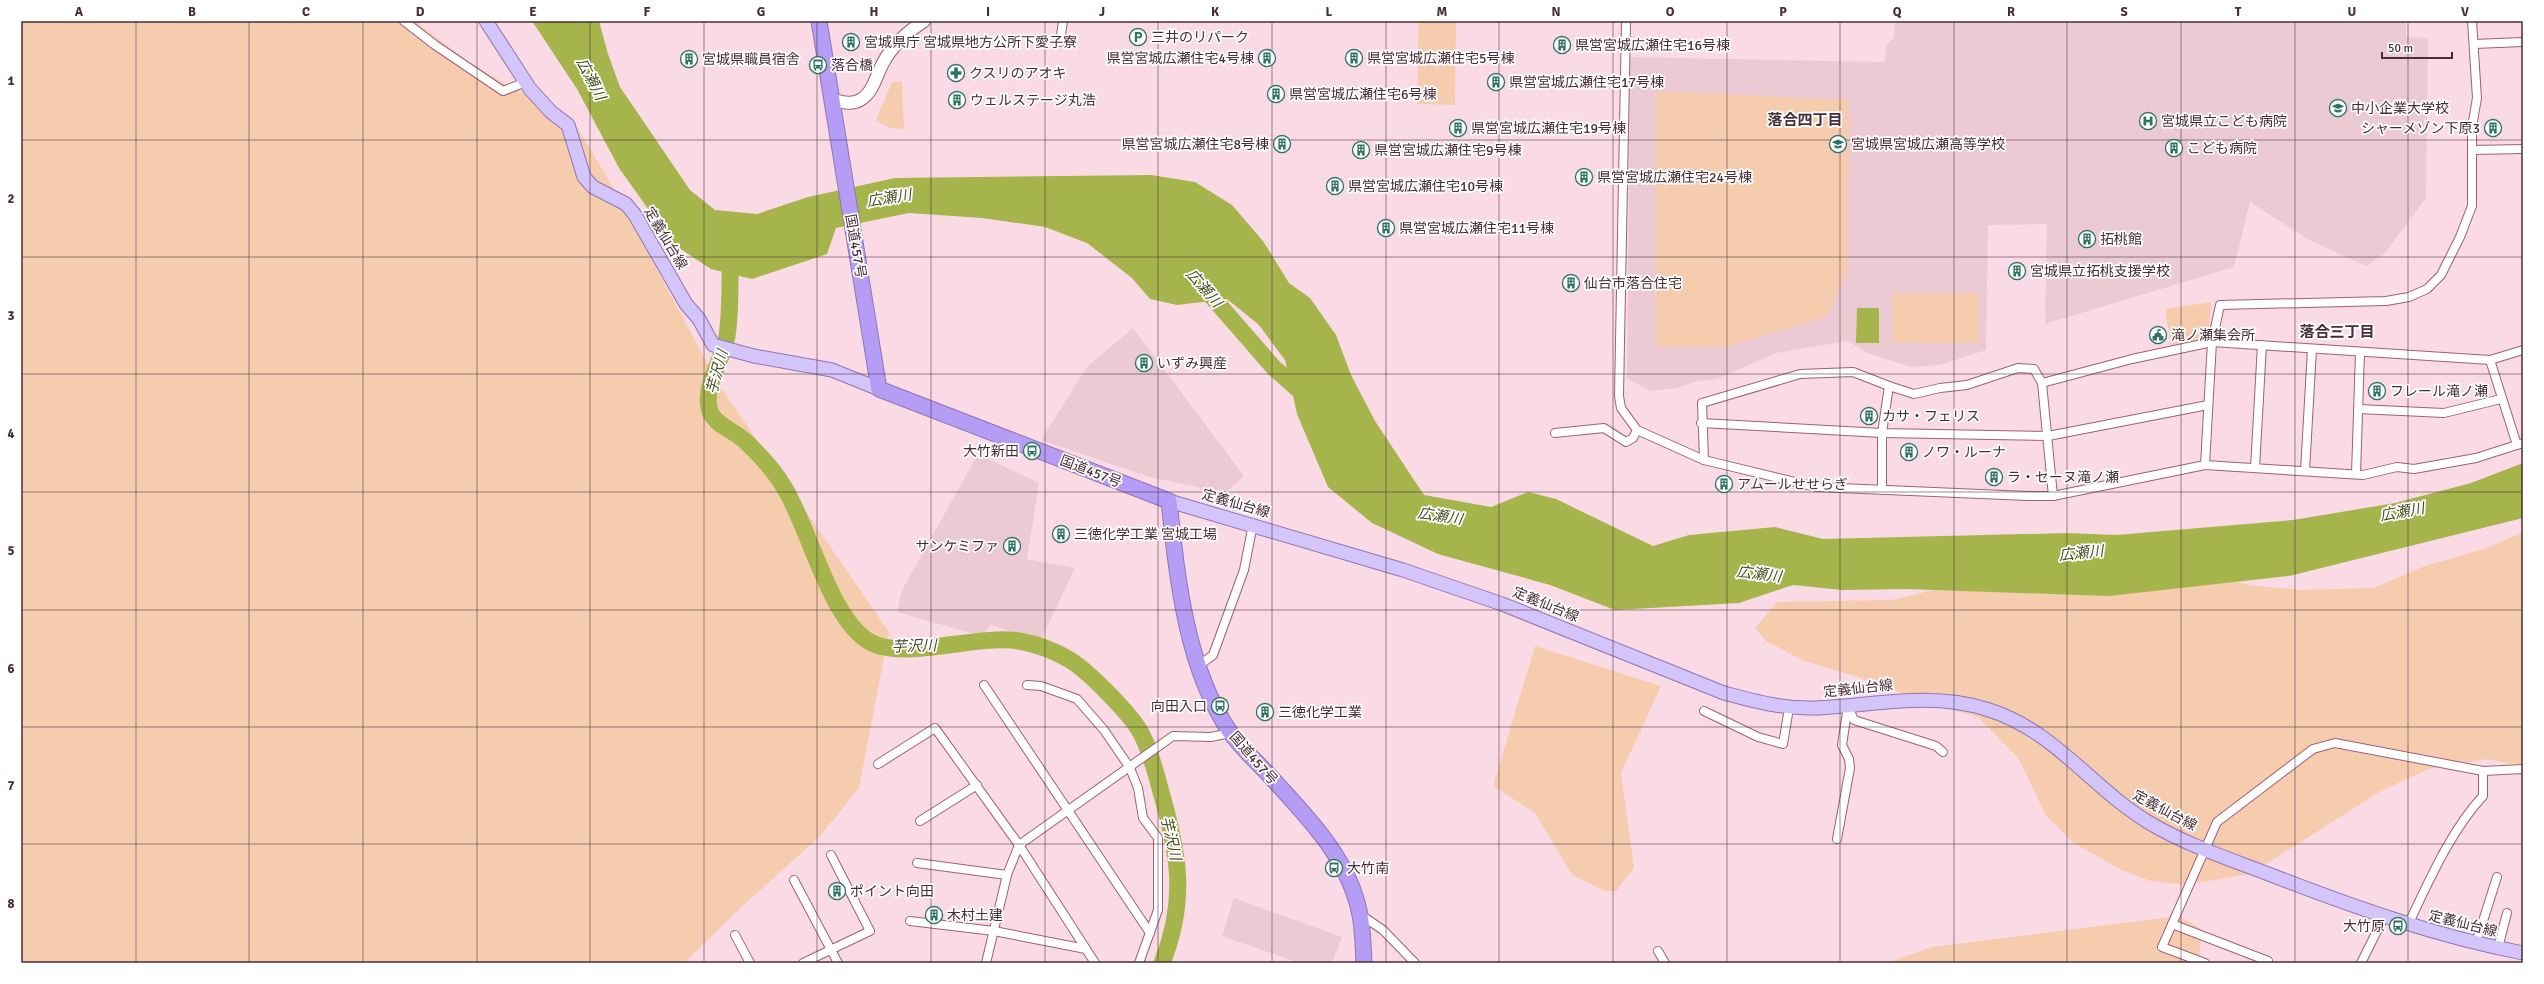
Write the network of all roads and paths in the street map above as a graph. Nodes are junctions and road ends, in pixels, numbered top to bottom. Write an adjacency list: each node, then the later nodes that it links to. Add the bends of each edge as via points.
1 (404, 21): 11 (street, via 503,91)
2 (486, 21): 11 (main road, 定義仙台線)
3 (819, 21): 12 (highway, 国道457号)
4 (924, 21): 12 (street, via 906,33 883,62 868,94 860,101 851,103)
5 (1063, 21): 8 (street)
6 (1626, 21): 28 (street, via 1620,396 1621,408)
7 (2472, 21): 10 (street)
8 (1060, 42)
9 (2523, 42): 10 (street)
10 (2474, 44): 14 (street, via 2477,98)
11 (526, 82): 23 (main road, 定義仙台線, via 551,112 568,126 584,177 593,187 626,204 635,215 686,304 699,319 713,345 754,356 832,370)
12 (833, 100): 23 (highway, 国道457号)
13 (2523, 149): 14 (street)
14 (2472, 150): 15 (street, via 2472,206 2441,275 2427,289 2409,297 2386,301 2220,305)
15 (2212, 342): 16 (street); 21 (street, via 2132,359); 25 (street)
16 (2262, 346): 17 (street); 35 (street)
17 (2312, 349): 19 (street); 36 (street)
18 (2523, 350): 20 (street)
19 (2360, 352): 20 (street); 26 (street)
20 (2490, 360): 24 (street)
21 (2042, 383): 22 (street, via 2034,369 2018,368 1967,385 1914,394); 31 (street)
22 (1889, 386): 27 (street, via 1853,372 1800,374 1702,403); 29 (street)
23 (879, 389): 40 (highway, 国道457号)
24 (2502, 399): 26 (street, via 2444,413); 32 (street)
25 (2208, 404): 31 (street); 34 (street)
26 (2358, 409): 37 (street)
27 (1701, 423): 29 (street); 33 (street)
28 (1637, 430): 30 (street, via 1633,438 1626,442 1604,428); 33 (street)
29 (1882, 433): 31 (street); 38 (street)
30 (1555, 434)
31 (2048, 436): 39 (street)
32 (2520, 444): 37 (street, via 2461,461 2414,469 2397,467 2363,475)
33 (1704, 460): 38 (street, via 1816,487)
34 (2205, 465): 35 (street); 39 (street)
35 (2255, 468): 36 (street)
36 (2305, 471): 37 (street)
37 (2356, 474)
38 (1882, 490): 39 (street)
39 (2053, 496)
40 (1169, 501): 41 (main road, 定義仙台線); 42 (highway, 国道457号, via 1183,600)
41 (1253, 524): 42 (street, via 1244,570 1213,655); 46 (main road, 定義仙台線, via 1403,570 1502,604 1724,693)
42 (1197, 667): 48 (highway, 国道457号)
43 (984, 685): 55 (street)
44 (1027, 685): 51 (street, via 1041,686 1077,698)
45 (1848, 706): 46 (main road, 定義仙台線); 49 (street, via 1854,720 1936,746); 57 (street, via 1842,745 1849,759 1850,768); 59 (main road, 定義仙台線, via 1897,700 1937,700 1985,709 2021,722 2055,745 2120,804 2150,823)
46 (1790, 708): 47 (street, via 1783,744 1758,737)
47 (1704, 711)
48 (1230, 733): 51 (street, via 1211,737 1173,736); 66 (highway, 国道457号, via 1324,835 1344,869)
49 (1943, 752)
50 (878, 764): 54 (street, via 935,728)
51 (1132, 766): 55 (street); 72 (street, via 1143,818 1158,838 1158,910)
52 (2523, 769): 53 (street)
53 (2483, 770): 59 (street, via 2335,744 2313,749 2217,822); 70 (street, via 2483,796 2474,806 2434,871)
54 (977, 785): 56 (street); 58 (street)
55 (1067, 812): 58 (street); 72 (street)
56 (920, 821)
57 (1837, 839)
58 (1019, 845): 62 (street); 76 (street)
59 (2205, 850): 67 (main road, 定義仙台線); 69 (street)
60 (832, 855): 77 (street, via 870,931)
61 (917, 863): 62 (street)
62 (1007, 876): 71 (street)
63 (2497, 877): 74 (street)
64 (794, 880): 77 (street)
65 (2506, 913): 75 (street)
66 (1360, 914): 87 (highway, 国道457号); 88 (street, via 1383,930)
67 (2384, 917): 70 (main road, 定義仙台線); 91 (street)
68 (910, 922): 71 (street)
69 (2172, 924): 80 (street); 90 (street, via 2162,947)
70 (2408, 925): 74 (main road, 定義仙台線)
71 (994, 931): 76 (street); 84 (street)
72 (1150, 933): 86 (street)
73 (735, 935): 81 (street)
74 (2476, 943): 75 (main road, 定義仙台線)
75 (2498, 948): 79 (main road, 定義仙台線)
76 (1086, 949): 85 (street)
77 (831, 950): 82 (street); 83 (street)
78 (1658, 951): 89 (street)
79 (2523, 953)
80 (2263, 961)
81 (750, 963)
82 (803, 963)
83 (838, 963)
84 (986, 963)
85 (1095, 963)
86 (1139, 963)
87 (1364, 963)
88 (1415, 963)
89 (1665, 963)
90 (2205, 963)
91 (2361, 963)

